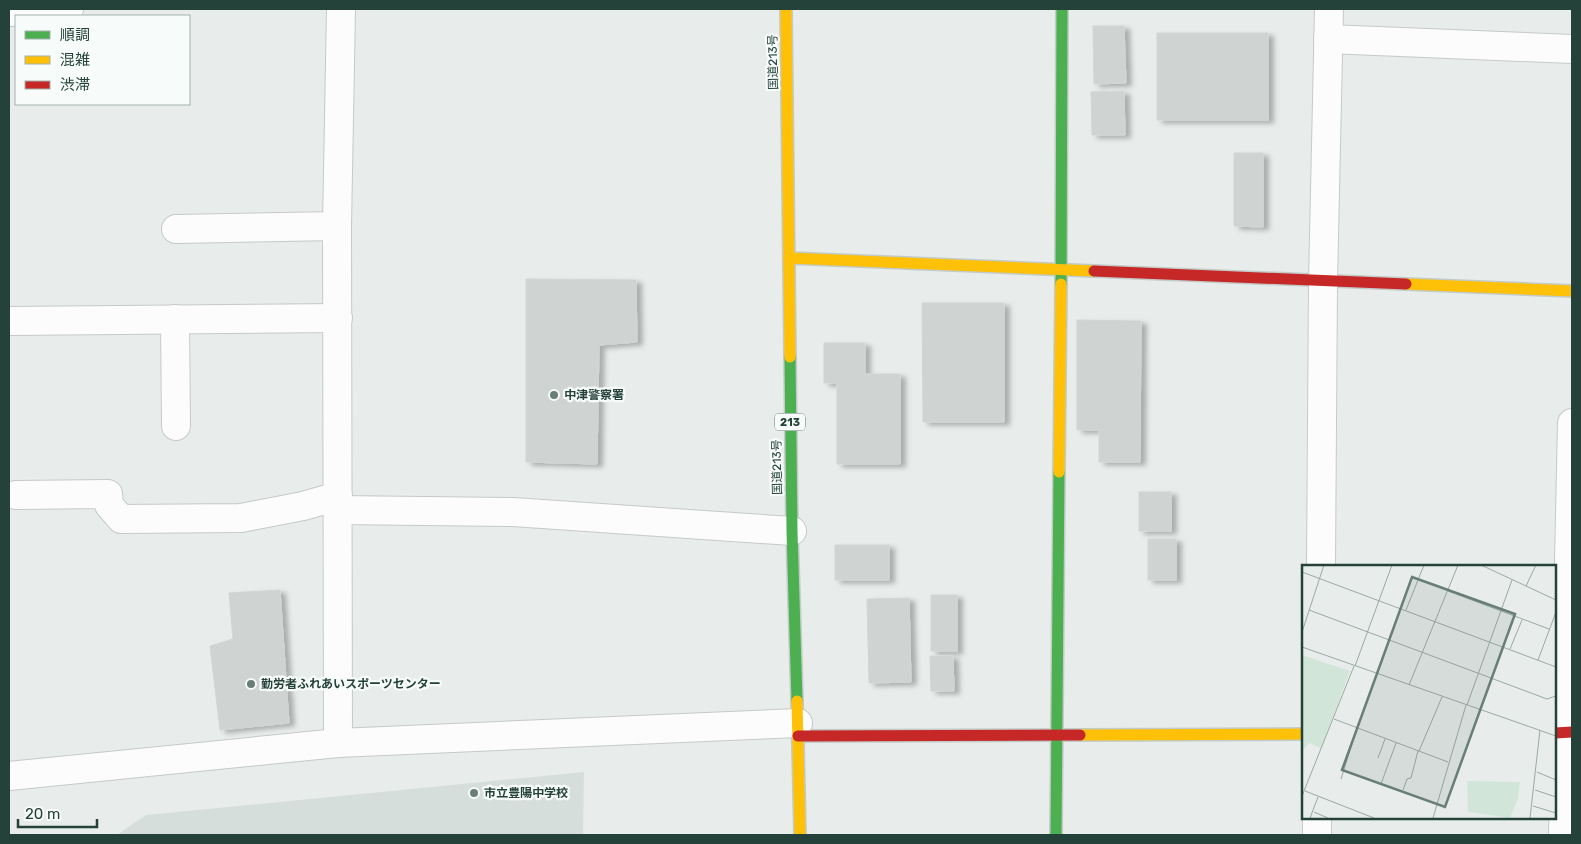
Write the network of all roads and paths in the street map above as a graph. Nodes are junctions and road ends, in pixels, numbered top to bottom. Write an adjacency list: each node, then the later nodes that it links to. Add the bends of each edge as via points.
1 (69, 9): 6 (street)
2 (341, 9): 9 (street)
3 (786, 9): 11 (main road, 国道213号 / 213)
4 (1062, 9): 12 (main road)
5 (1329, 9): 7 (street)
6 (9, 12)
7 (1328, 39): 8 (street); 13 (street)
8 (1572, 50)
9 (337, 226): 10 (street); 15 (street)
10 (176, 229)
11 (789, 258): 12 (main road); 22 (main road, 国道213号 / 213)
12 (1062, 271): 13 (main road); 27 (main road)
13 (1323, 282): 14 (main road); 23 (street)
14 (1572, 291)
15 (338, 318): 16 (street); 21 (street)
16 (175, 319): 17 (street); 19 (street)
17 (9, 320)
18 (1572, 423): 25 (street)
19 (176, 426)
20 (16, 495): 21 (street, via 108,494 109,505 121,518 241,518)
21 (338, 503): 22 (street); 28 (street)
22 (792, 532): 24 (main road, 国道213号 / 213)
23 (1321, 565)
24 (798, 729): 27 (main road); 28 (street); 31 (main road, 国道213号 / 213)
25 (1564, 733): 34 (street)
26 (1302, 734): 27 (main road)
27 (1056, 735): 32 (main road)
28 (338, 743): 29 (street)
29 (9, 776)
30 (1317, 819): 33 (street)
31 (800, 835)
32 (1056, 835)
33 (1317, 835)
34 (1563, 835)

